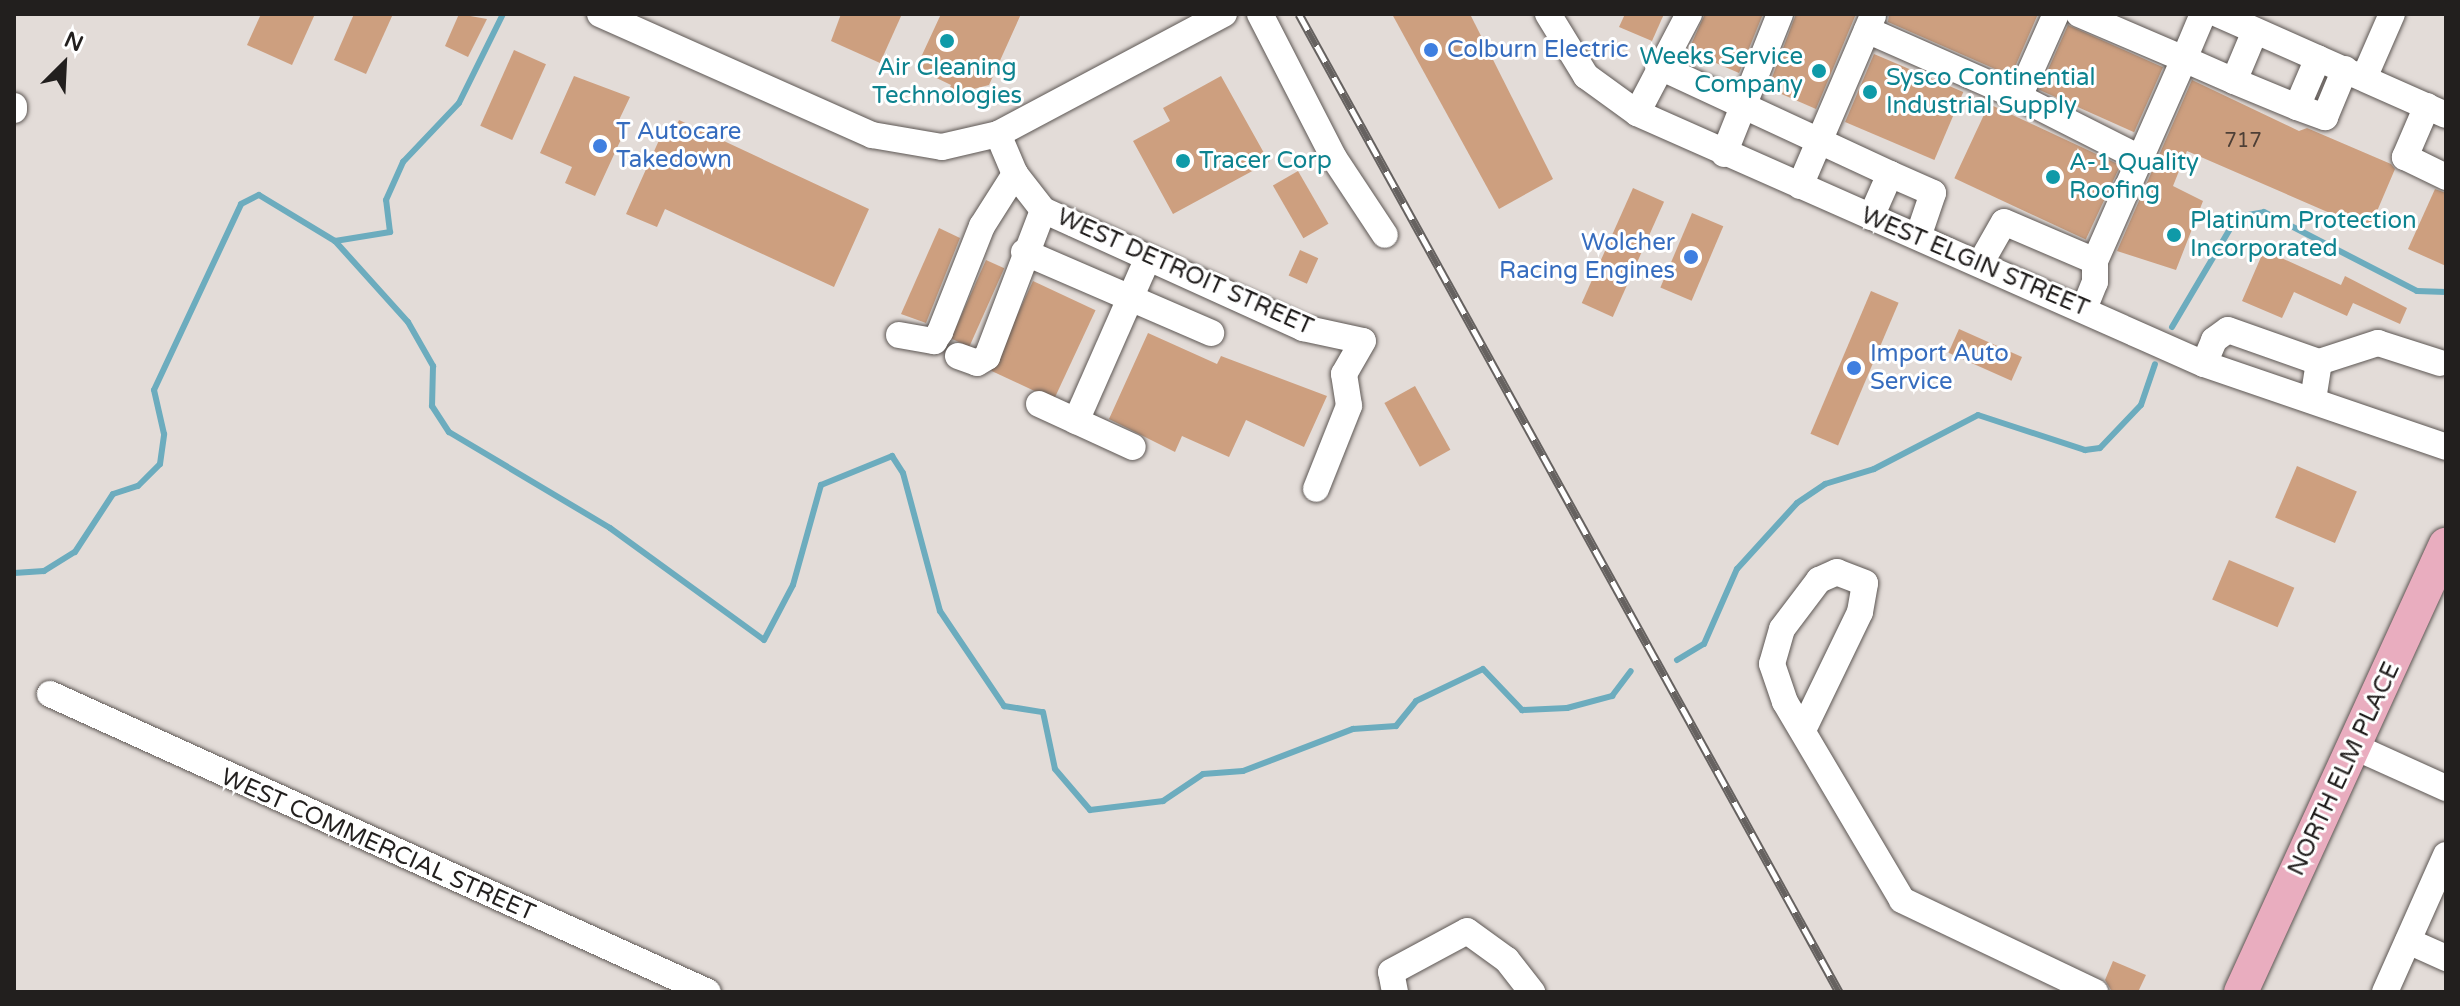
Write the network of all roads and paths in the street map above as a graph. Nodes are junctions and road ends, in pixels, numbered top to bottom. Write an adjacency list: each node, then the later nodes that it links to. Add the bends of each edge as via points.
1 (600, 14): 24 (street, via 872,135 942,147)
2 (1224, 14): 24 (street)
3 (1260, 14): 34 (street, via 1334,158)
4 (1548, 14): 23 (street, WEST ELGIN STREET, via 1586,76)
5 (1689, 14): 16 (street)
6 (1780, 14): 20 (street)
7 (2056, 14): 19 (street)
8 (2079, 14): 15 (street)
9 (2203, 14): 15 (street)
10 (2218, 14): 13 (street)
11 (2392, 14): 17 (street)
12 (1870, 22): 19 (street); 25 (street)
13 (2255, 31): 14 (street); 18 (street)
14 (2318, 58): 17 (street); 21 (street)
15 (2184, 59): 18 (street); 27 (street)
16 (1660, 67): 20 (street); 23 (street)
17 (2354, 74): 21 (street, via 2325,117); 22 (street)
18 (2234, 81): 21 (street)
19 (2019, 97): 27 (street)
20 (1740, 106): 25 (street); 26 (street)
21 (2297, 107)
22 (2437, 110): 30 (street, via 2405,157)
23 (1637, 113): 26 (street, WEST ELGIN STREET)
24 (998, 134): 28 (street, WEST DETROIT STREET)
25 (1818, 142): 29 (street); 31 (street)
26 (1724, 154): 31 (street, WEST ELGIN STREET)
27 (2140, 158): 38 (street)
28 (1015, 174): 32 (street, WEST DETROIT STREET); 43 (street, via 982,226 934,341)
29 (1890, 174): 33 (street); 35 (street, via 1933,193)
30 (2446, 177)
31 (1800, 186): 33 (street, WEST ELGIN STREET)
32 (1043, 210): 36 (street); 37 (street, WEST DETROIT STREET)
33 (1871, 217): 35 (street, WEST ELGIN STREET)
34 (1385, 235)
35 (1918, 237): 39 (street, WEST ELGIN STREET)
36 (1024, 252): 40 (street); 44 (street, via 1021,276 987,357 977,363)
37 (1148, 258): 40 (street); 53 (street, WEST DETROIT STREET, via 1303,328 1363,341 1344,374 1349,406)
38 (2095, 261): 39 (street, via 2004,222); 41 (street)
39 (1980, 264): 41 (street, WEST ELGIN STREET)
40 (1131, 301): 42 (street); 50 (street)
41 (2084, 309): 47 (street, WEST ELGIN STREET)
42 (1211, 333)
43 (899, 335)
44 (958, 356)
45 (2319, 362): 46 (street, via 2378,343); 47 (street, via 2228,330 2214,340); 48 (street)
46 (2440, 363)
47 (2204, 364): 48 (street, WEST ELGIN STREET)
48 (2313, 401): 52 (street, WEST ELGIN STREET)
49 (1039, 404): 50 (street)
50 (1076, 421): 51 (street)
51 (1133, 447)
52 (2446, 447)
53 (1316, 489)
54 (2446, 545): 57 (main road, NORTH ELM PLACE)
55 (50, 694): 62 (street, WEST COMMERCIAL STREET)
56 (1803, 730): 56 (street, via 1772,664 1782,629 1819,580 1837,572 1865,583 1860,612); 65 (street, via 1902,900)
57 (2355, 747): 58 (street); 66 (main road, NORTH ELM PLACE)
58 (2446, 788)
59 (2446, 855): 60 (street)
60 (2408, 941): 61 (street); 67 (street)
61 (2446, 958)
62 (708, 992)
63 (1395, 992): 64 (street, via 1391,972 1467,931 1507,960)
64 (1532, 992)
65 (2095, 992)
66 (2241, 992)
67 (2385, 992)

